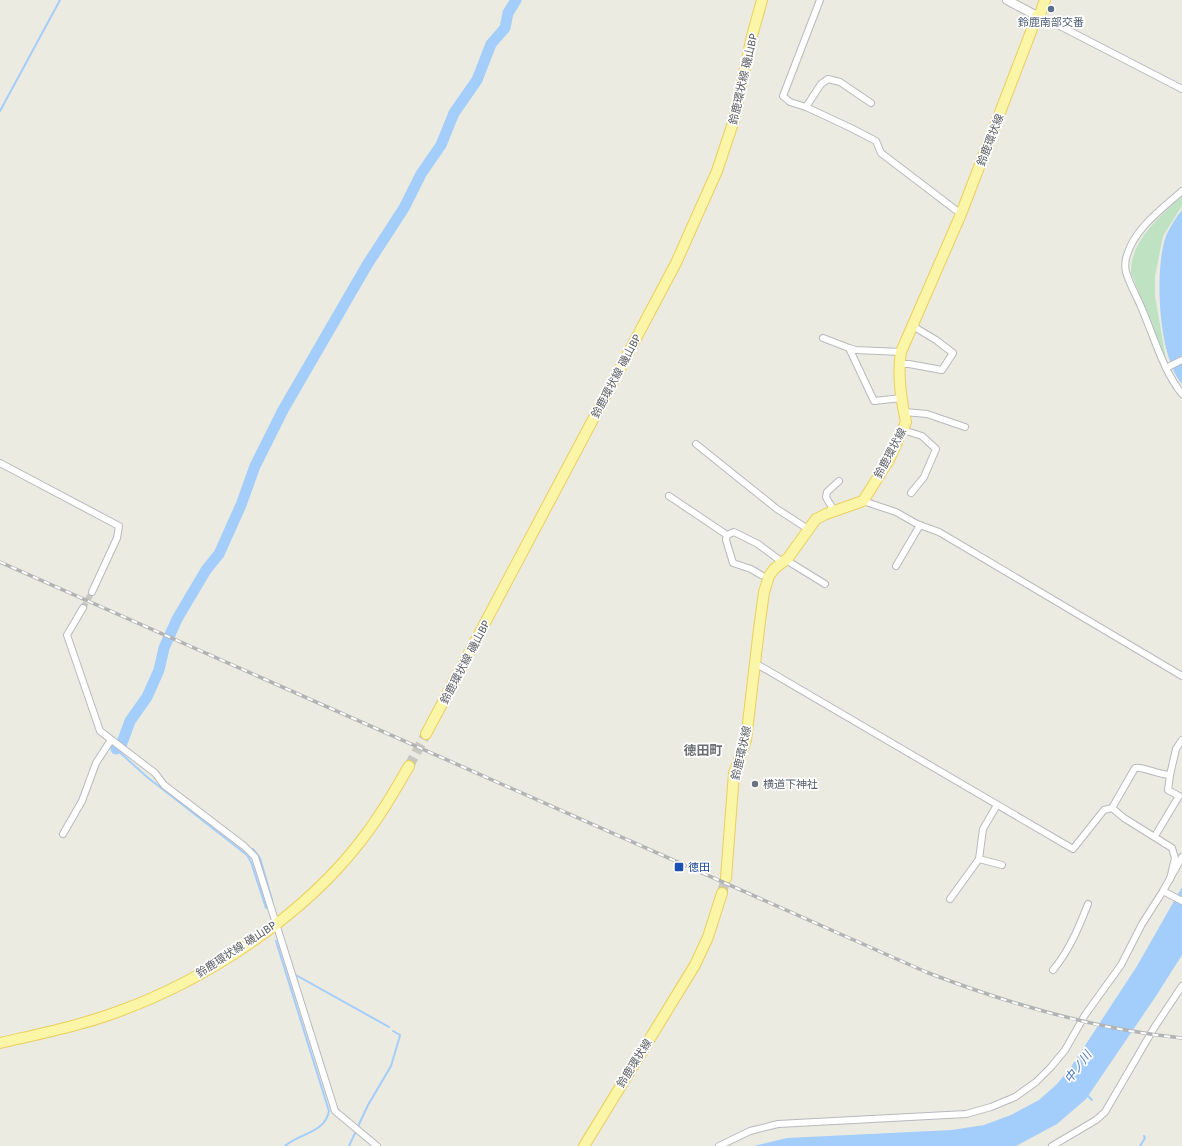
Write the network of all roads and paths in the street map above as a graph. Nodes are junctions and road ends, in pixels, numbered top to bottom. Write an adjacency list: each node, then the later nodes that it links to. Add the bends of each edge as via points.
1 (762, 0): 43 (main road, 鈴鹿環状線 磯山BP, via 733,123 717,171 676,263)
2 (820, 0): 10 (street, via 783,96 790,102)
3 (1007, 0): 5 (street)
4 (1045, 0): 5 (main road, 鈴鹿環状線)
5 (1037, 16): 6 (street); 12 (main road, 鈴鹿環状線)
6 (1168, 82): 7 (street); 8 (street)
7 (1182, 85)
8 (1182, 89)
9 (871, 103): 10 (street, via 840,82 828,79 820,84)
10 (806, 107): 12 (street, via 876,141 881,153)
11 (1182, 191): 19 (street, via 1149,221 1136,237 1125,263 1129,281)
12 (961, 214): 13 (main road, 鈴鹿環状線)
13 (912, 325): 16 (main road, 鈴鹿環状線); 18 (street, via 953,353 942,370)
14 (823, 338): 15 (street)
15 (849, 348): 16 (street); 21 (street, via 874,401)
16 (901, 352): 18 (main road, 鈴鹿環状線)
17 (1182, 360): 19 (street)
18 (899, 364): 21 (main road, 鈴鹿環状線)
19 (1166, 368): 20 (street)
20 (1182, 394)
21 (902, 398): 22 (main road, 鈴鹿環状線)
22 (904, 412): 23 (street, via 927,414); 24 (main road, 鈴鹿環状線, via 906,422)
23 (965, 427)
24 (903, 430): 28 (street, via 922,436 936,449 924,477); 30 (main road, 鈴鹿環状線, via 889,460)
25 (696, 444): 33 (street, via 777,509)
26 (0, 463): 39 (street, via 119,526 117,538)
27 (839, 481): 31 (street, via 827,492 826,497)
28 (911, 493)
29 (669, 496): 34 (street)
30 (862, 501): 31 (main road, 鈴鹿環状線); 32 (street, via 896,512)
31 (834, 511): 33 (main road, 鈴鹿環状線, via 816,519)
32 (920, 526): 36 (street); 42 (street, via 939,532)
33 (808, 529): 35 (main road, 鈴鹿環状線)
34 (727, 535): 35 (street, via 734,532); 37 (street, via 726,540 733,563)
35 (784, 561): 38 (street); 41 (main road, 鈴鹿環状線, via 769,576 764,592)
36 (896, 566)
37 (761, 575)
38 (825, 584)
39 (92, 592)
40 (83, 608): 44 (street, via 67,635 100,731)
41 (755, 663): 48 (street); 55 (main road, 鈴鹿環状線, via 746,740 734,773)
42 (1182, 676)
43 (426, 734)
44 (112, 740): 50 (street, via 96,763 82,801); 62 (street, via 155,773 164,785 249,850 257,861)
45 (1182, 740): 47 (street, via 1176,749)
46 (409, 766): 62 (main road, 鈴鹿環状線 磯山BP, via 383,811 359,843 293,911)
47 (1170, 776): 49 (street, via 1135,768); 51 (street, via 1168,790 1179,796)
48 (997, 805): 49 (street, via 1073,849 1104,810); 53 (street, via 983,829)
49 (1112, 808): 51 (street)
50 (63, 834)
51 (1155, 836): 56 (street, via 1174,852)
52 (1182, 857): 56 (street)
53 (979, 859): 54 (street); 59 (street)
54 (1002, 865)
55 (726, 878)
56 (1170, 879): 57 (street)
57 (1164, 891): 60 (street); 68 (street, via 1142,924 1121,964 1061,1055 1036,1082 1015,1097 990,1108 966,1114 778,1124 750,1131)
58 (722, 893): 67 (main road, 鈴鹿環状線, via 695,965)
59 (950, 899)
60 (1182, 901)
61 (1088, 904): 63 (street, via 1080,926 1061,961)
62 (276, 924): 65 (main road, 鈴鹿環状線 磯山BP, via 184,982 139,1003 79,1024); 66 (street, via 335,1111)
63 (1053, 970)
64 (1182, 986): 69 (street, via 1105,1112)
65 (0, 1043)
66 (377, 1146)
67 (584, 1146)
68 (719, 1146)
69 (1052, 1146)

